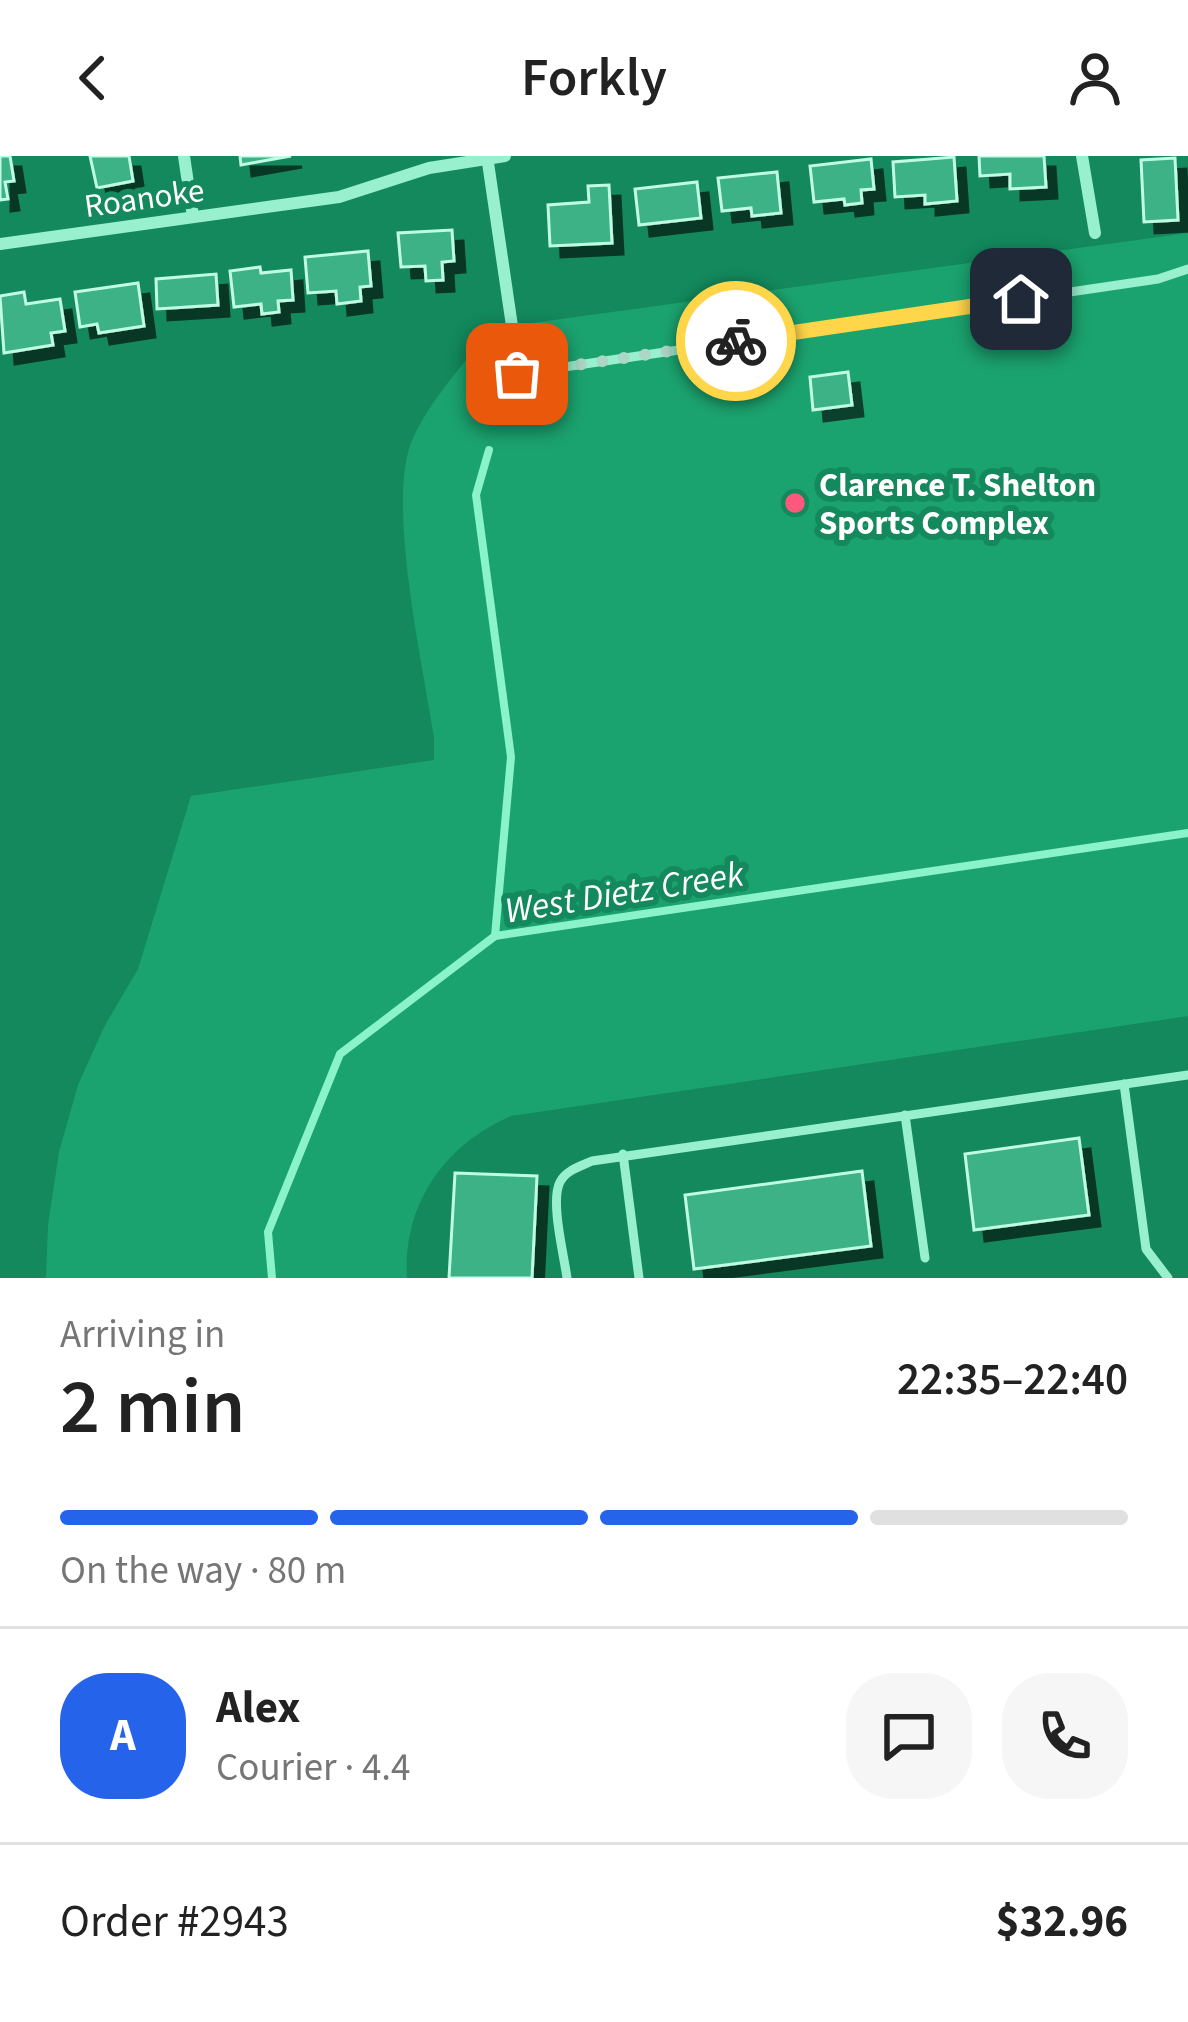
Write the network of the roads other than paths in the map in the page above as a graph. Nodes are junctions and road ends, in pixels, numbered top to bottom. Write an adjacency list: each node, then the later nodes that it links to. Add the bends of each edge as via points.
1 (184, 156): 5 (street)
2 (506, 156): 4 (street, Roanoke)
3 (1082, 156): 6 (street)
4 (487, 157): 5 (street, Roanoke, via 340,197); 9 (street)
5 (193, 218): 7 (street, Roanoke)
6 (1095, 233)
7 (0, 244)
8 (1188, 269): 9 (lane, via 517,374)
9 (512, 326)
10 (1188, 1075): 11 (lane)
11 (1124, 1084): 12 (lane); 17 (lane, via 1146,1249)
12 (904, 1114): 13 (lane); 14 (lane)
13 (623, 1154): 15 (lane, via 562,1178 556,1203); 16 (lane)
14 (925, 1258)
15 (567, 1278)
16 (639, 1278)
17 (1168, 1278)

